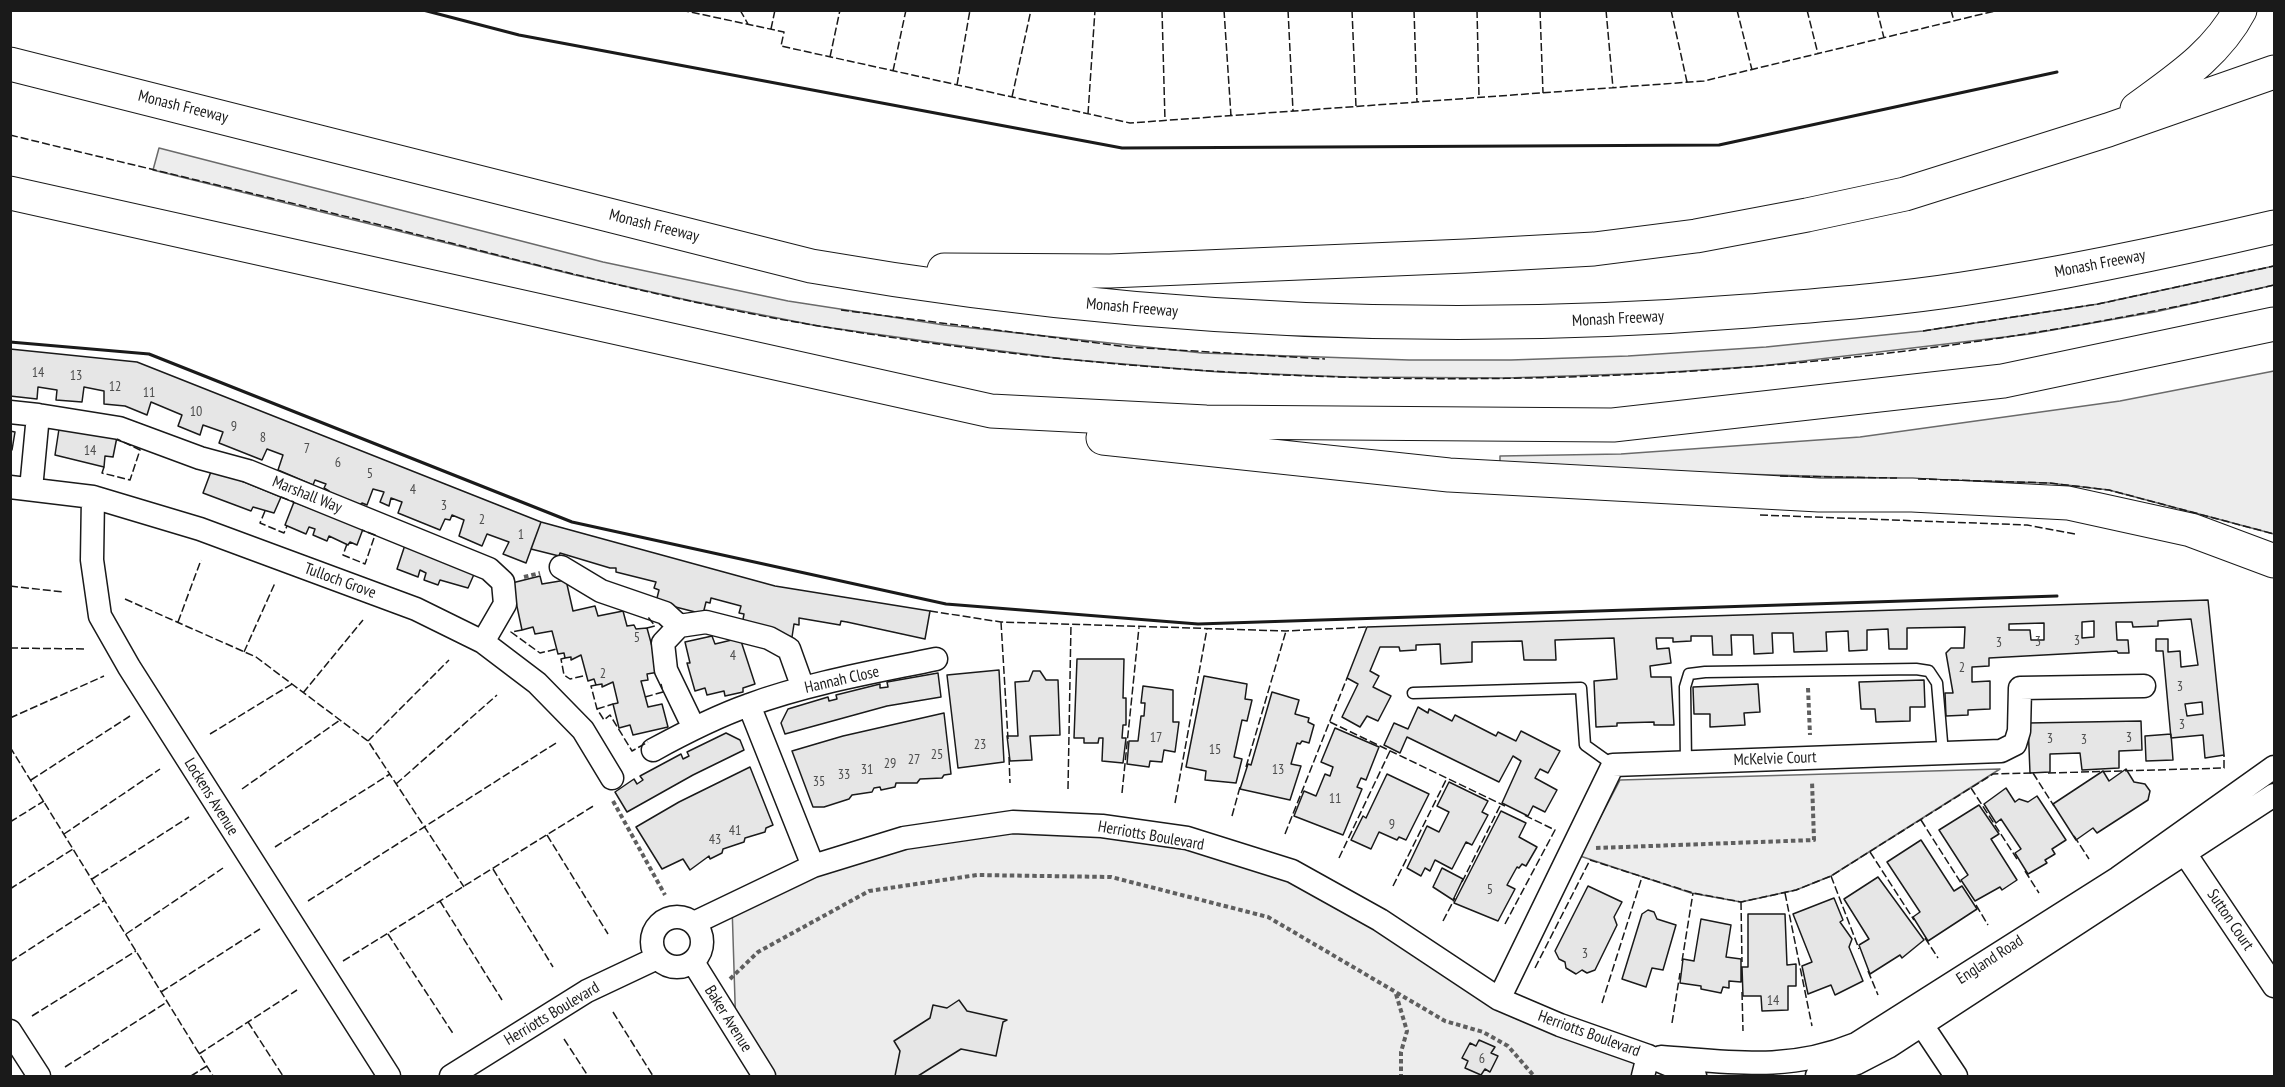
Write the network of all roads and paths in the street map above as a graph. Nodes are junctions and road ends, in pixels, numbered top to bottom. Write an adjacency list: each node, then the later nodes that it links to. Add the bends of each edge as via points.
1 (2240, 10): 4 (highway, via 2228,31 2202,59)
2 (10, 64): 7 (highway, Monash Freeway)
3 (2274, 72): 4 (highway)
4 (2108, 130): 7 (highway, via 1905,194 1696,236 1594,249 1110,271)
5 (10, 193): 9 (highway)
6 (2274, 227): 7 (highway, Monash Freeway, via 2186,248 1961,289 1840,303 1576,322 1367,322 1218,315 1026,299)
7 (811, 266)
8 (2274, 324): 9 (highway, via 2003,381 1613,425 1206,422)
9 (991, 411): 14 (highway, via 1093,437 1449,475 1819,495 2068,503 2191,530)
10 (10, 412): 11 (street, Marshall Way)
11 (38, 415): 12 (street); 16 (street, Marshall Way, via 119,428 248,471 489,569)
12 (21, 488): 13 (street, Tulloch Grove)
13 (93, 498): 18 (street, Tulloch Grove, via 200,529 416,609); 52 (street, Lockens Avenue, via 92,560 100,616)
14 (2274, 561)
15 (561, 567): 16 (path); 17 (street, via 602,591 665,613)
16 (502, 582): 18 (street, via 505,604)
17 (679, 626): 22 (street, via 706,622 769,638 789,649); 25 (street, via 663,643 666,670)
18 (483, 642): 32 (street, Tulloch Grove, via 537,683 583,730)
19 (936, 659): 22 (street, Hannah Close)
20 (1808, 670): 27 (lane, via 1929,671 1937,682); 28 (path); 29 (lane, via 1689,674 1685,687)
21 (2144, 686): 27 (street, McKelvie Court, via 2020,688 2015,744 2001,751)
22 (803, 688): 24 (street, Hannah Close)
23 (1413, 693): 30 (lane, via 1581,688 1585,745)
24 (748, 705): 25 (street, Hannah Close); 36 (street)
25 (694, 728): 26 (street, Hannah Close)
26 (653, 750)
27 (1943, 754): 28 (street, McKelvie Court)
28 (1811, 758): 29 (street, McKelvie Court); 34 (path, via 1814,840 1599,850)
29 (1686, 762): 30 (street, McKelvie Court)
30 (1613, 765): 34 (street)
31 (2274, 767): 35 (street, England Road)
32 (612, 778): 37 (path, via 610,797)
33 (2274, 795): 35 (street, England Road)
34 (1577, 838): 44 (street)
35 (2180, 847): 41 (street, Sutton Court); 45 (street, England Road)
36 (813, 866): 38 (street, Herriotts Boulevard); 44 (street, Herriotts Boulevard, via 904,838 1013,822 1102,826 1187,838 1292,871 1380,920)
37 (665, 895)
38 (694, 924): 39 (street, via 679,917 657,927 652,942); 40 (street, via 703,943)
39 (657, 958): 40 (street, via 678,968); 53 (street, Herriotts Boulevard, via 587,991)
40 (693, 962): 43 (street, Baker Avenue)
41 (2274, 986)
42 (1396, 994): 43 (path, via 1268,917 1111,877 977,875 870,891 758,952); 55 (path, via 1407,1031 1401,1052); 56 (path, via 1445,1021 1483,1032 1508,1046)
43 (713, 996): 54 (street, Baker Avenue)
44 (1498, 999): 47 (street, Herriotts Boulevard)
45 (1917, 1017): 50 (street, England Road, via 1866,1059); 58 (street)
46 (10, 1031): 51 (street)
47 (1646, 1066): 48 (street, England Road)
48 (1670, 1067): 49 (street, England Road); 57 (street, England Road)
49 (1773, 1071): 50 (street, England Road)
50 (1812, 1071)
51 (39, 1077)
52 (388, 1077)
53 (451, 1077)
54 (764, 1077)
55 (1401, 1077)
56 (1534, 1077)
57 (1695, 1077)
58 (1956, 1077)

